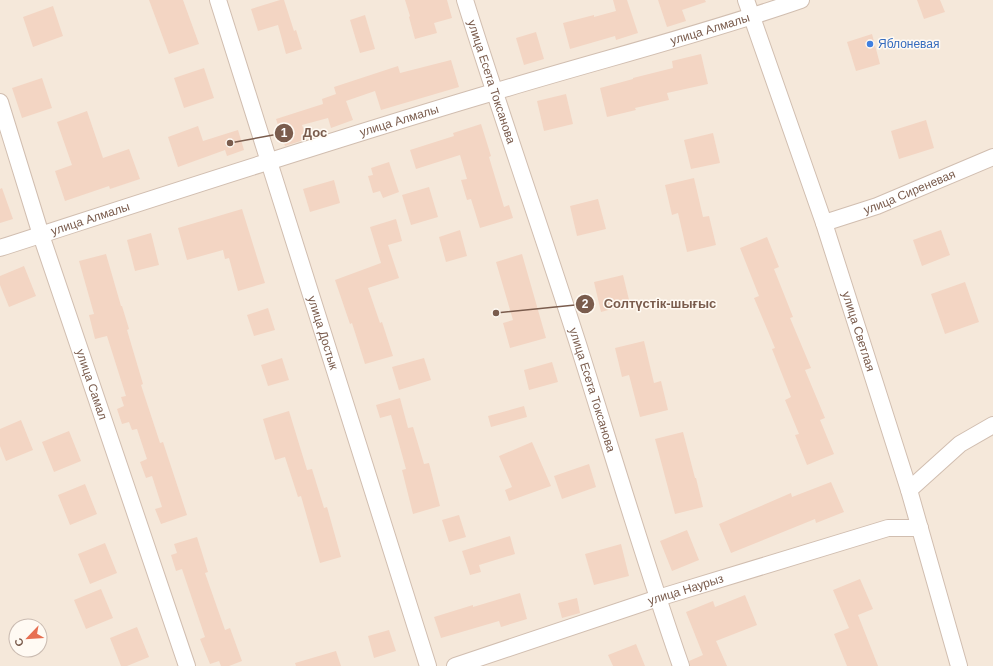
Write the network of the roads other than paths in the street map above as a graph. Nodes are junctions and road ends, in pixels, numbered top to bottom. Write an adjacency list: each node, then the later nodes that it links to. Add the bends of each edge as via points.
1 (218, 0): 9 (street, улица Достык)
2 (465, 0): 6 (street, улица Есета Токсанова)
3 (746, 0): 5 (street, улица Светлая)
4 (801, 0): 5 (street, улица Алмалы)
5 (752, 17): 6 (street, улица Алмалы); 10 (street, улица Светлая)
6 (493, 92): 9 (street, улица Алмалы); 16 (street, улица Есета Токсанова, via 575,335)
7 (0, 102): 11 (street, улица Самал)
8 (993, 157): 10 (street, улица Сиреневая, via 877,206)
9 (268, 161): 11 (street, улица Алмалы); 18 (street, улица Достык)
10 (824, 223): 14 (street, улица Светлая)
11 (42, 235): 12 (street, улица Алмалы); 17 (street, улица Самал)
12 (0, 248)
13 (993, 425): 14 (street, via 960,444)
14 (909, 490): 15 (street, улица Светлая)
15 (920, 528): 16 (street, улица Наурыз, via 888,528); 21 (street, улица Светлая)
16 (658, 598): 19 (street, улица Наурыз); 20 (street, улица Есета Токсанова)
17 (187, 666)
18 (428, 666)
19 (455, 666)
20 (681, 666)
21 (959, 666)

